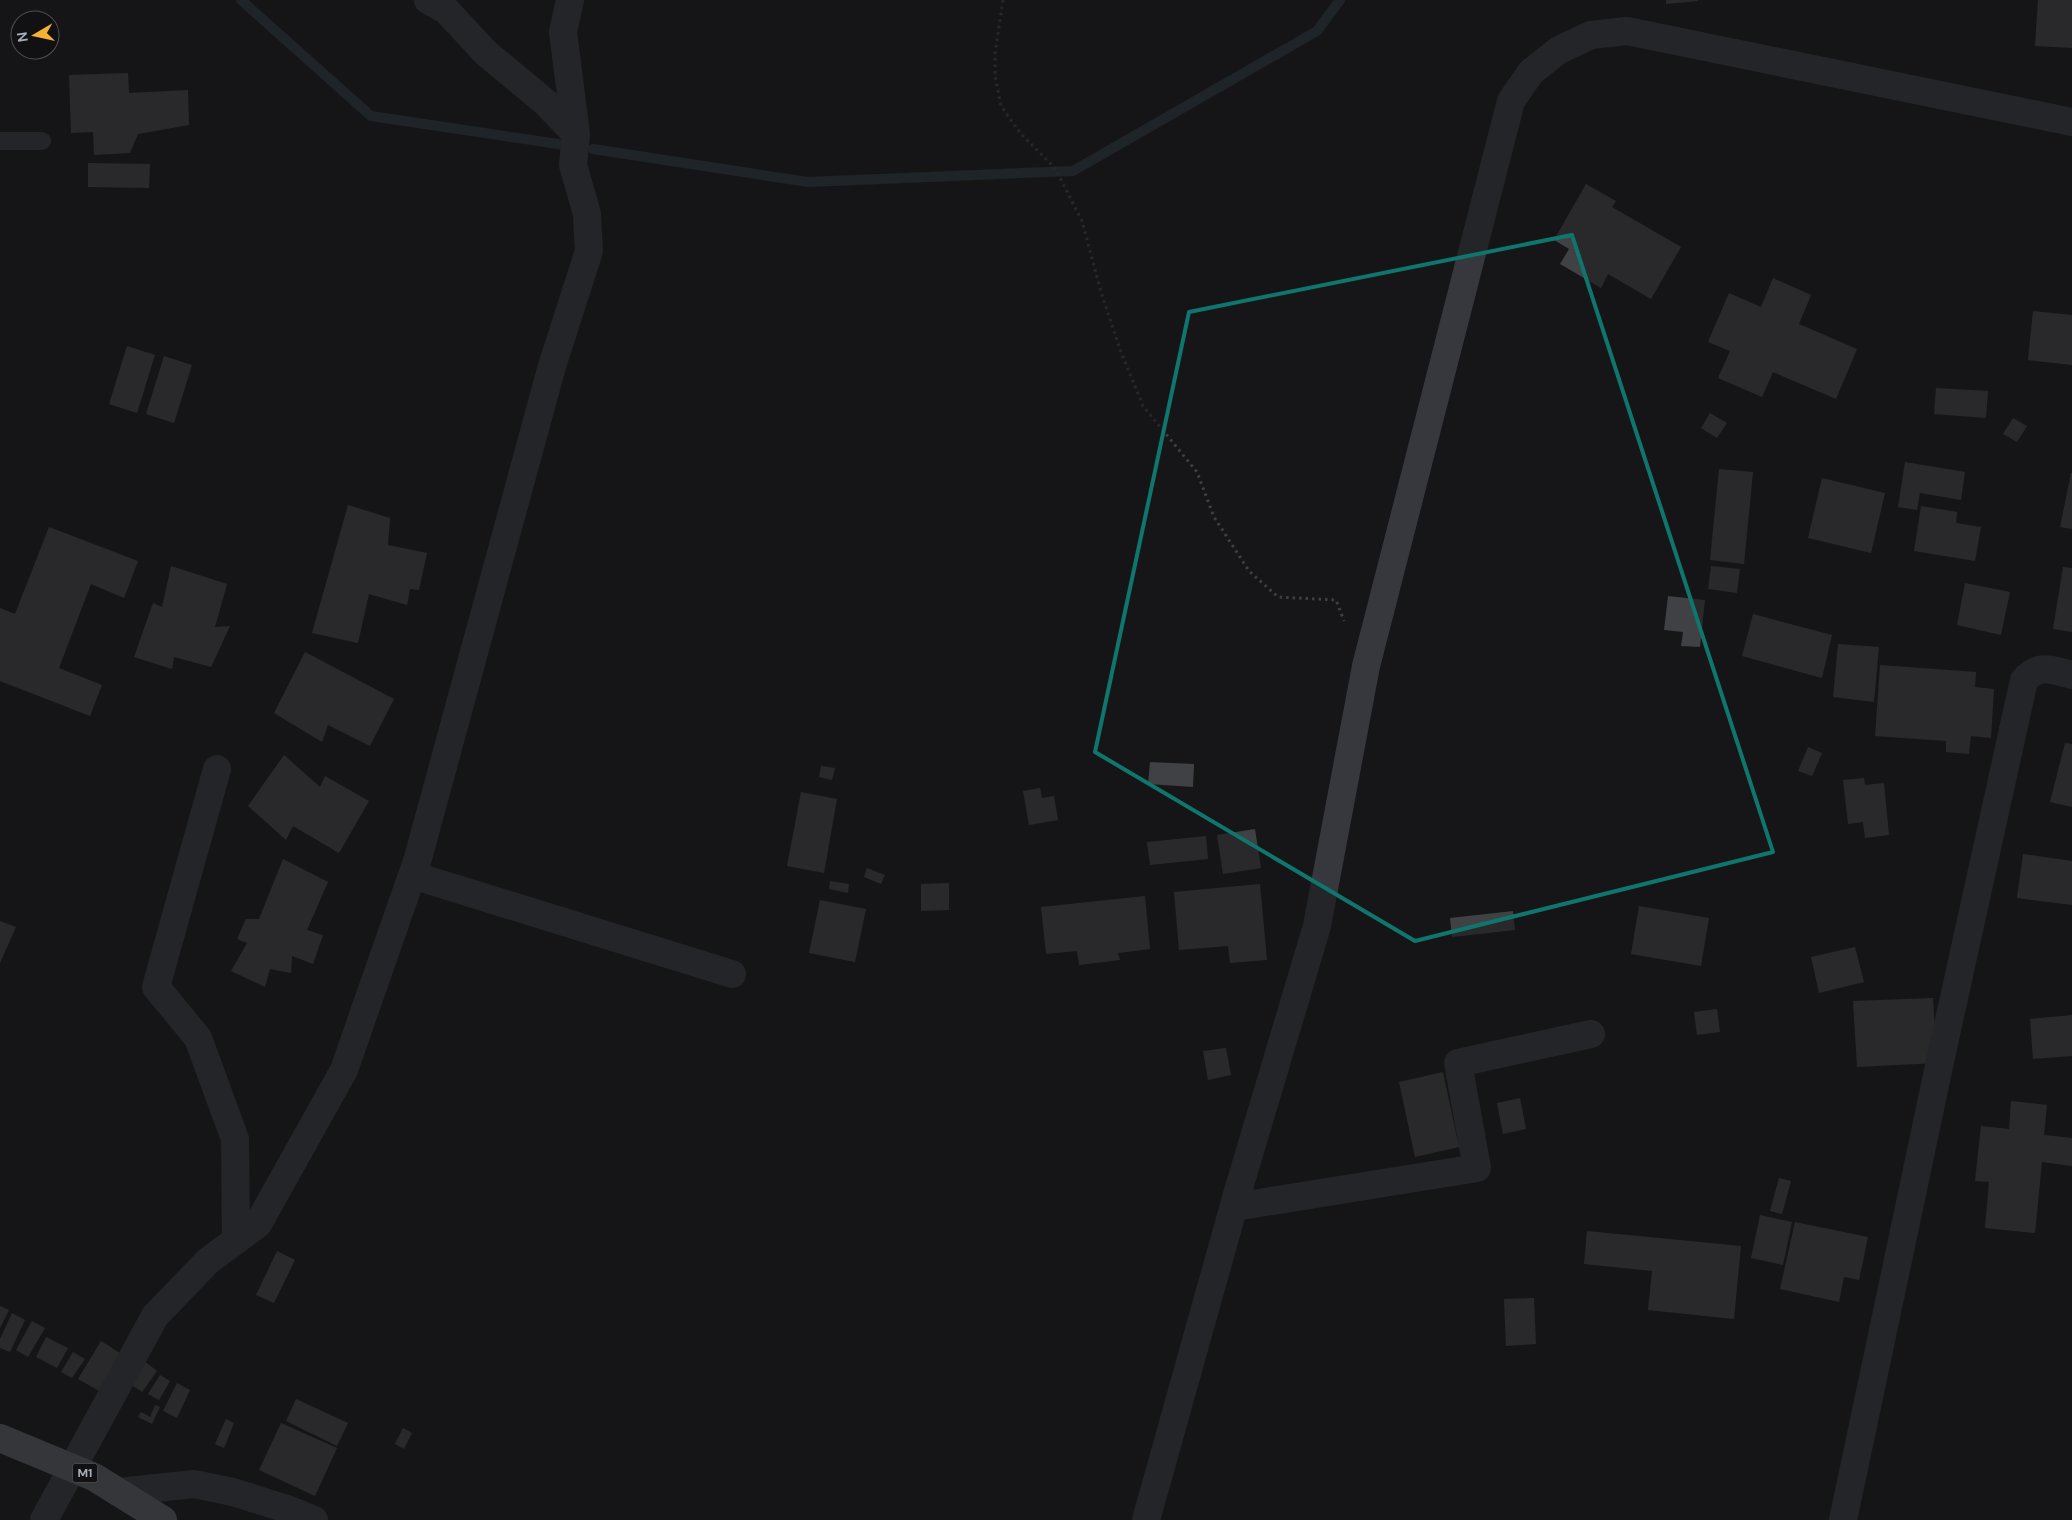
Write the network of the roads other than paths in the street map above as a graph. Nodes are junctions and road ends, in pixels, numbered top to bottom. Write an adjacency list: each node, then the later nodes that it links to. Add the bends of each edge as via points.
1 (428, 0): 4 (street, via 446,10 486,53 545,102)
2 (570, 0): 4 (street, via 563,32)
3 (2072, 122): 12 (street, via 1627,31 1591,36 1559,50 1531,72 1510,101 1366,666 1318,926)
4 (576, 134): 9 (street, via 573,166 587,214 589,250 552,366)
5 (0, 141): 6 (lane)
6 (42, 142)
7 (2072, 675): 21 (street, via 2046,669 2032,672 2024,680)
8 (217, 769): 13 (street, via 156,988 198,1038 235,1139)
9 (412, 875): 10 (street); 13 (street, via 344,1070 258,1224)
10 (732, 974)
11 (1591, 1034): 12 (street, via 1458,1063 1477,1168)
12 (1234, 1207): 20 (street)
13 (236, 1240): 15 (street, via 208,1261 155,1316)
14 (0, 1438): 15 (highway, M1)
15 (72, 1468): 16 (highway, M1); 17 (street)
16 (118, 1492): 18 (highway, M1); 19 (street, via 194,1484 233,1492)
17 (44, 1520)
18 (163, 1520)
19 (314, 1520)
20 (1146, 1520)
21 (1843, 1520)

